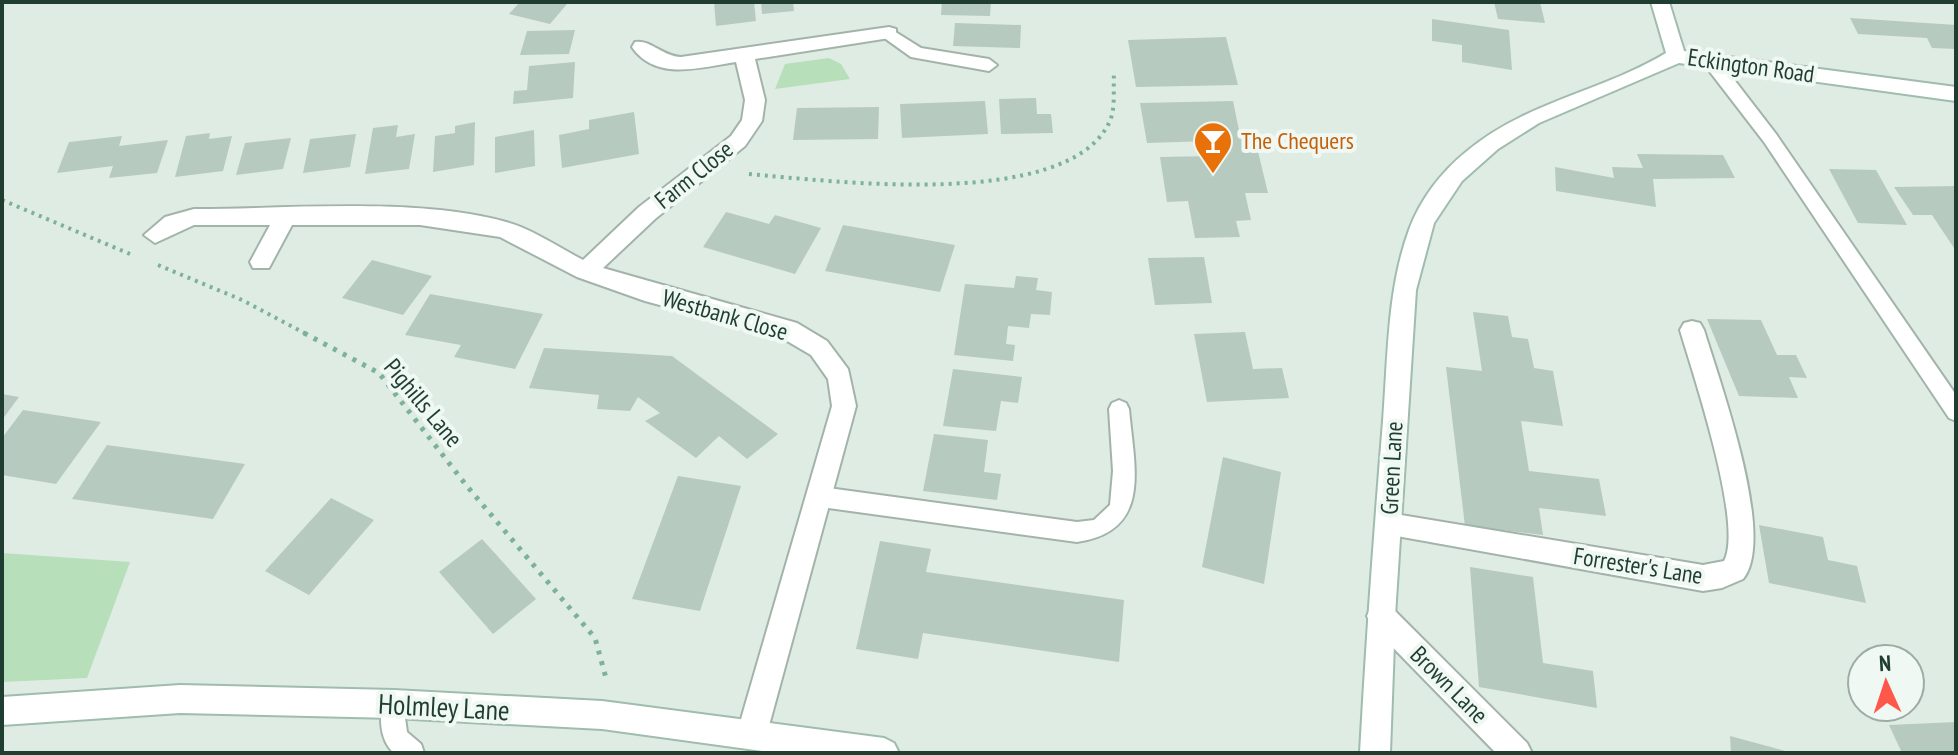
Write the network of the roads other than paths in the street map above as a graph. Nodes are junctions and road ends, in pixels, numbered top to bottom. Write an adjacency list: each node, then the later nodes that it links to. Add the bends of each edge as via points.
1 (1660, 2): 4 (street)
2 (889, 33): 5 (street); 7 (lane, via 917,53)
3 (642, 47): 5 (street, via 648,55 672,63)
4 (1676, 56): 6 (street, Eckington Road); 9 (street, Eckington Road, via 1646,75 1574,99 1493,140)
5 (745, 57): 13 (street, Farm Close, via 755,100 752,121 738,141 647,213)
6 (1713, 64): 8 (street, Eckington Road); 16 (lane, via 1770,138)
7 (989, 65)
8 (1956, 94)
9 (1441, 191): 18 (street, Green Lane, via 1417,239 1405,290)
10 (285, 217): 11 (street, Westbank Close, via 194,217); 12 (street); 13 (street, Westbank Close, via 466,221 505,230)
11 (155, 235)
12 (261, 262)
13 (585, 271): 17 (street, Westbank Close, via 789,330 819,348 840,376 844,406)
14 (1692, 330): 18 (street, Forrester's Lane, via 1728,453 1744,547 1738,566 1724,576 1703,578)
15 (1119, 409): 17 (lane, via 1124,471 1120,510 1099,529 1077,532)
16 (1956, 412)
17 (821, 497): 22 (street, Westbank Close)
18 (1389, 525): 19 (street, Green Lane)
19 (1381, 616): 25 (street, Green Lane); 26 (street, Brown Lane)
20 (394, 704): 21 (street, Holmley Lane, via 180,699); 22 (street, Holmley Lane, via 602,715); 23 (lane, via 395,738)
21 (2, 711)
22 (752, 733): 24 (street, Holmley Lane)
23 (412, 753)
24 (884, 753)
25 (1375, 753)
26 (1517, 753)

